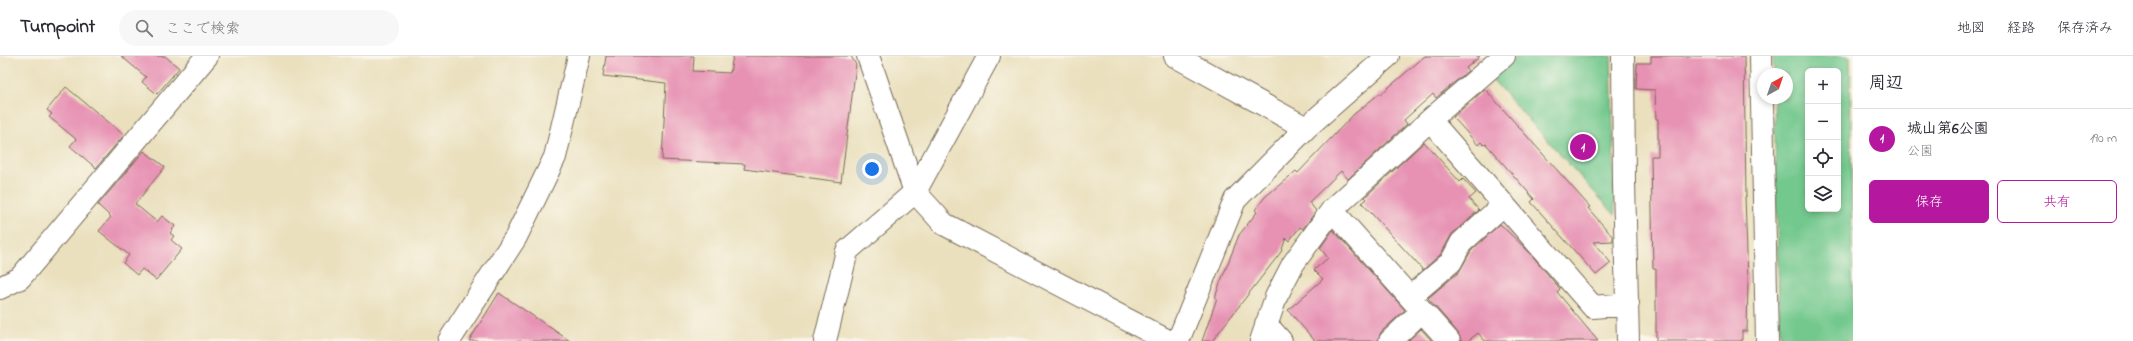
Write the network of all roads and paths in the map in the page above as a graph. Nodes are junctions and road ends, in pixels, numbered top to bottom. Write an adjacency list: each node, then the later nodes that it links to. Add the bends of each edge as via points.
1 (208, 56): 15 (street, via 20,278)
2 (579, 56): 19 (street, via 555,158 516,237)
3 (868, 56): 12 (street)
4 (989, 56): 12 (street)
5 (1175, 56): 11 (street)
6 (1388, 56): 11 (street)
7 (1504, 56): 10 (street)
8 (1623, 56): 17 (street)
9 (1761, 56): 27 (street)
10 (1430, 120): 13 (street); 14 (street)
11 (1306, 128): 22 (street, via 1235,200)
12 (915, 192): 20 (street, via 847,251); 21 (street, via 944,224)
13 (1504, 204): 16 (street, via 1461,242 1451,262); 17 (street, via 1593,306)
14 (1332, 210): 16 (street); 18 (street, via 1293,264 1276,297)
15 (0, 288)
16 (1416, 304): 24 (street); 25 (street)
17 (1628, 304): 26 (street)
18 (1264, 333): 23 (street)
19 (449, 341)
20 (825, 341)
21 (1168, 341)
22 (1178, 341)
23 (1281, 341)
24 (1390, 341)
25 (1449, 341)
26 (1628, 341)
27 (1767, 341)

